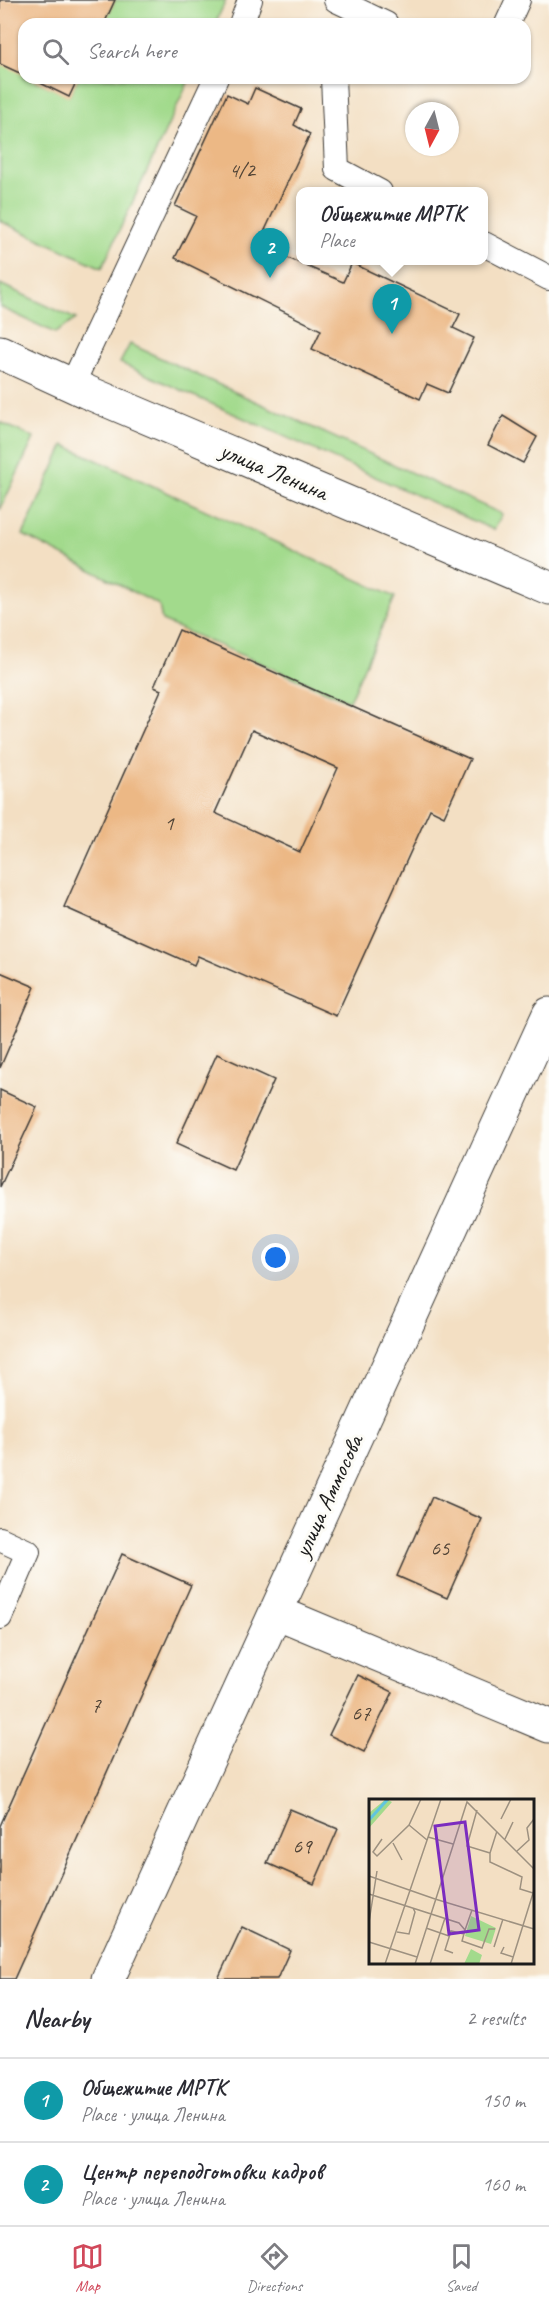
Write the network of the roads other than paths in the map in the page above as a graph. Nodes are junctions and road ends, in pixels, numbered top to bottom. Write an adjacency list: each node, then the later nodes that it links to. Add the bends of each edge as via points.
1 (250, 0): 4 (lane)
2 (336, 0): 5 (lane)
3 (519, 0): 6 (lane)
4 (243, 18)
5 (374, 18)
6 (510, 18)
7 (213, 84): 13 (lane)
8 (333, 84): 9 (lane, via 337,169)
9 (371, 187)
10 (488, 247): 11 (lane)
11 (549, 278)
12 (0, 352): 13 (main road, улица Ленина)
13 (72, 385): 14 (main road, улица Ленина)
14 (549, 588)
15 (549, 1014): 17 (main road, улица Аммосова)
16 (0, 1539): 18 (lane, via 28,1552)
17 (276, 1612): 19 (main road); 20 (main road, улица Аммосова)
18 (0, 1617)
19 (549, 1726)
20 (108, 1979)

